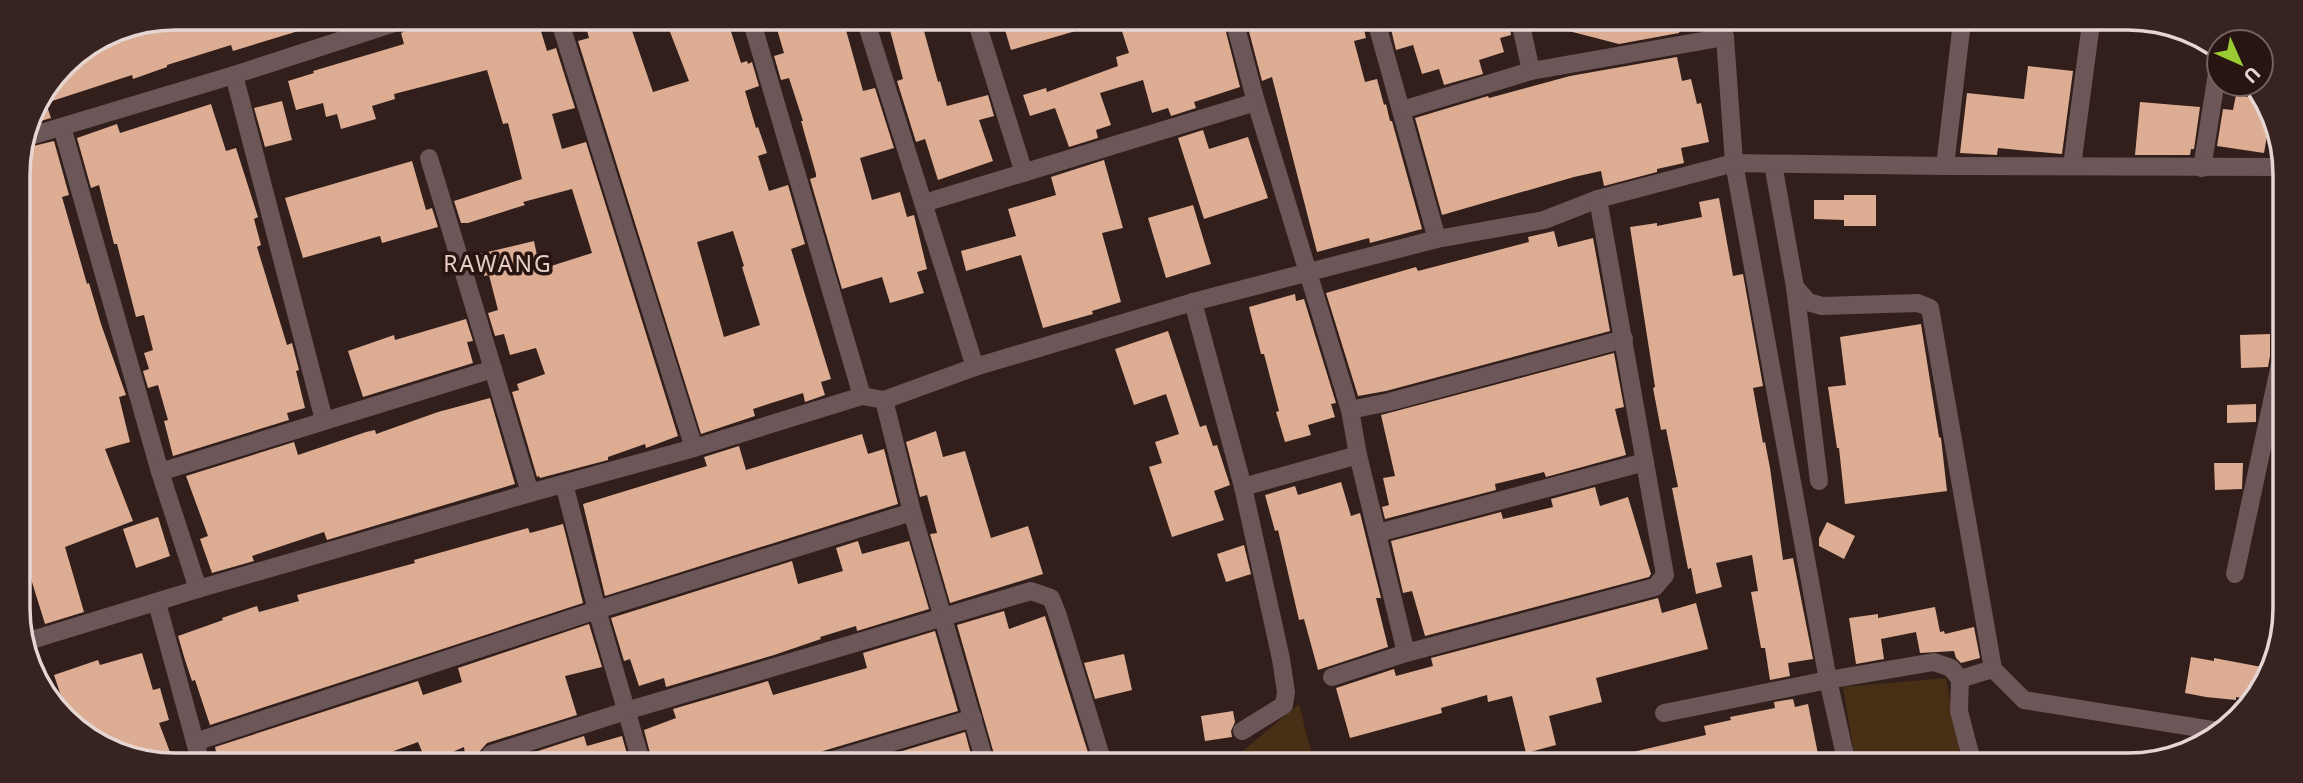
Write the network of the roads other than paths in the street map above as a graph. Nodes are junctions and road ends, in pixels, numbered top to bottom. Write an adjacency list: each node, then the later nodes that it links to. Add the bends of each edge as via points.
1 (349, 30): 14 (street)
2 (373, 30): 14 (street)
3 (562, 30): 44 (street)
4 (754, 30): 39 (street)
5 (869, 30): 31 (street)
6 (979, 30): 29 (street)
7 (1237, 30): 18 (street)
8 (1379, 30): 19 (street)
9 (1522, 30): 15 (street)
10 (1719, 30): 15 (street)
11 (1723, 30): 23 (street)
12 (1961, 30): 25 (street)
13 (2090, 30): 26 (street)
14 (351, 37): 16 (street)
15 (1531, 72): 19 (street)
16 (234, 75): 20 (street); 42 (street)
17 (2213, 98): 28 (street)
18 (1256, 102): 29 (street); 33 (street)
19 (1402, 110): 32 (street)
20 (62, 127): 21 (street); 47 (street)
21 (36, 135)
22 (429, 158): 38 (street)
23 (1734, 163): 24 (street); 30 (street); 64 (street)
24 (1773, 164): 25 (street); 34 (street)
25 (1945, 166): 26 (street)
26 (2071, 166): 28 (street)
27 (2273, 167): 28 (street)
28 (2202, 168)
29 (1024, 173): 31 (street)
30 (1598, 199): 32 (street, via 1544,220); 36 (street)
31 (924, 203): 37 (street)
32 (1437, 239): 33 (street)
33 (1309, 272): 35 (street); 41 (street)
34 (1794, 287): 48 (street); 61 (street, via 1808,302 1822,306 1919,303 1930,308)
35 (1193, 302): 37 (street); 50 (street)
36 (1624, 340): 41 (street); 46 (street)
37 (975, 367): 40 (street)
38 (493, 369): 42 (street); 51 (street)
39 (862, 396): 40 (street); 44 (street)
40 (884, 400): 52 (street)
41 (1350, 410): 45 (street)
42 (324, 420): 47 (street)
43 (2273, 422): 54 (street)
44 (694, 449): 49 (street)
45 (1358, 456): 50 (street); 53 (street)
46 (1645, 462): 53 (street); 60 (street, via 1665,575 1655,587)
47 (160, 472): 55 (street)
48 (1819, 481)
49 (564, 484): 51 (street); 57 (street)
50 (1243, 487): 69 (street, via 1286,692 1283,705)
51 (530, 493): 55 (street)
52 (912, 512): 57 (street); 58 (street)
53 (1378, 533): 60 (street)
54 (2235, 573)
55 (198, 589): 56 (street)
56 (157, 603): 59 (street); 70 (street)
57 (597, 610): 65 (street); 70 (street)
58 (943, 618): 65 (street); 67 (street); 76 (street, via 1031,591 1051,598)
59 (34, 640)
60 (1406, 653): 62 (street)
61 (1993, 669): 63 (street); 68 (street, via 2024,700)
62 (1332, 677)
63 (1960, 679): 64 (street, via 1951,668 1934,662); 78 (street, via 1959,711)
64 (1828, 680): 66 (street); 77 (street)
65 (626, 711): 72 (street); 73 (street)
66 (1664, 713)
67 (972, 718): 74 (street); 75 (street)
68 (2208, 729)
69 (1242, 731)
70 (195, 742): 71 (street)
71 (198, 753)
72 (494, 753)
73 (639, 753)
74 (856, 753)
75 (982, 753)
76 (1100, 753)
77 (1845, 753)
78 (1970, 753)

